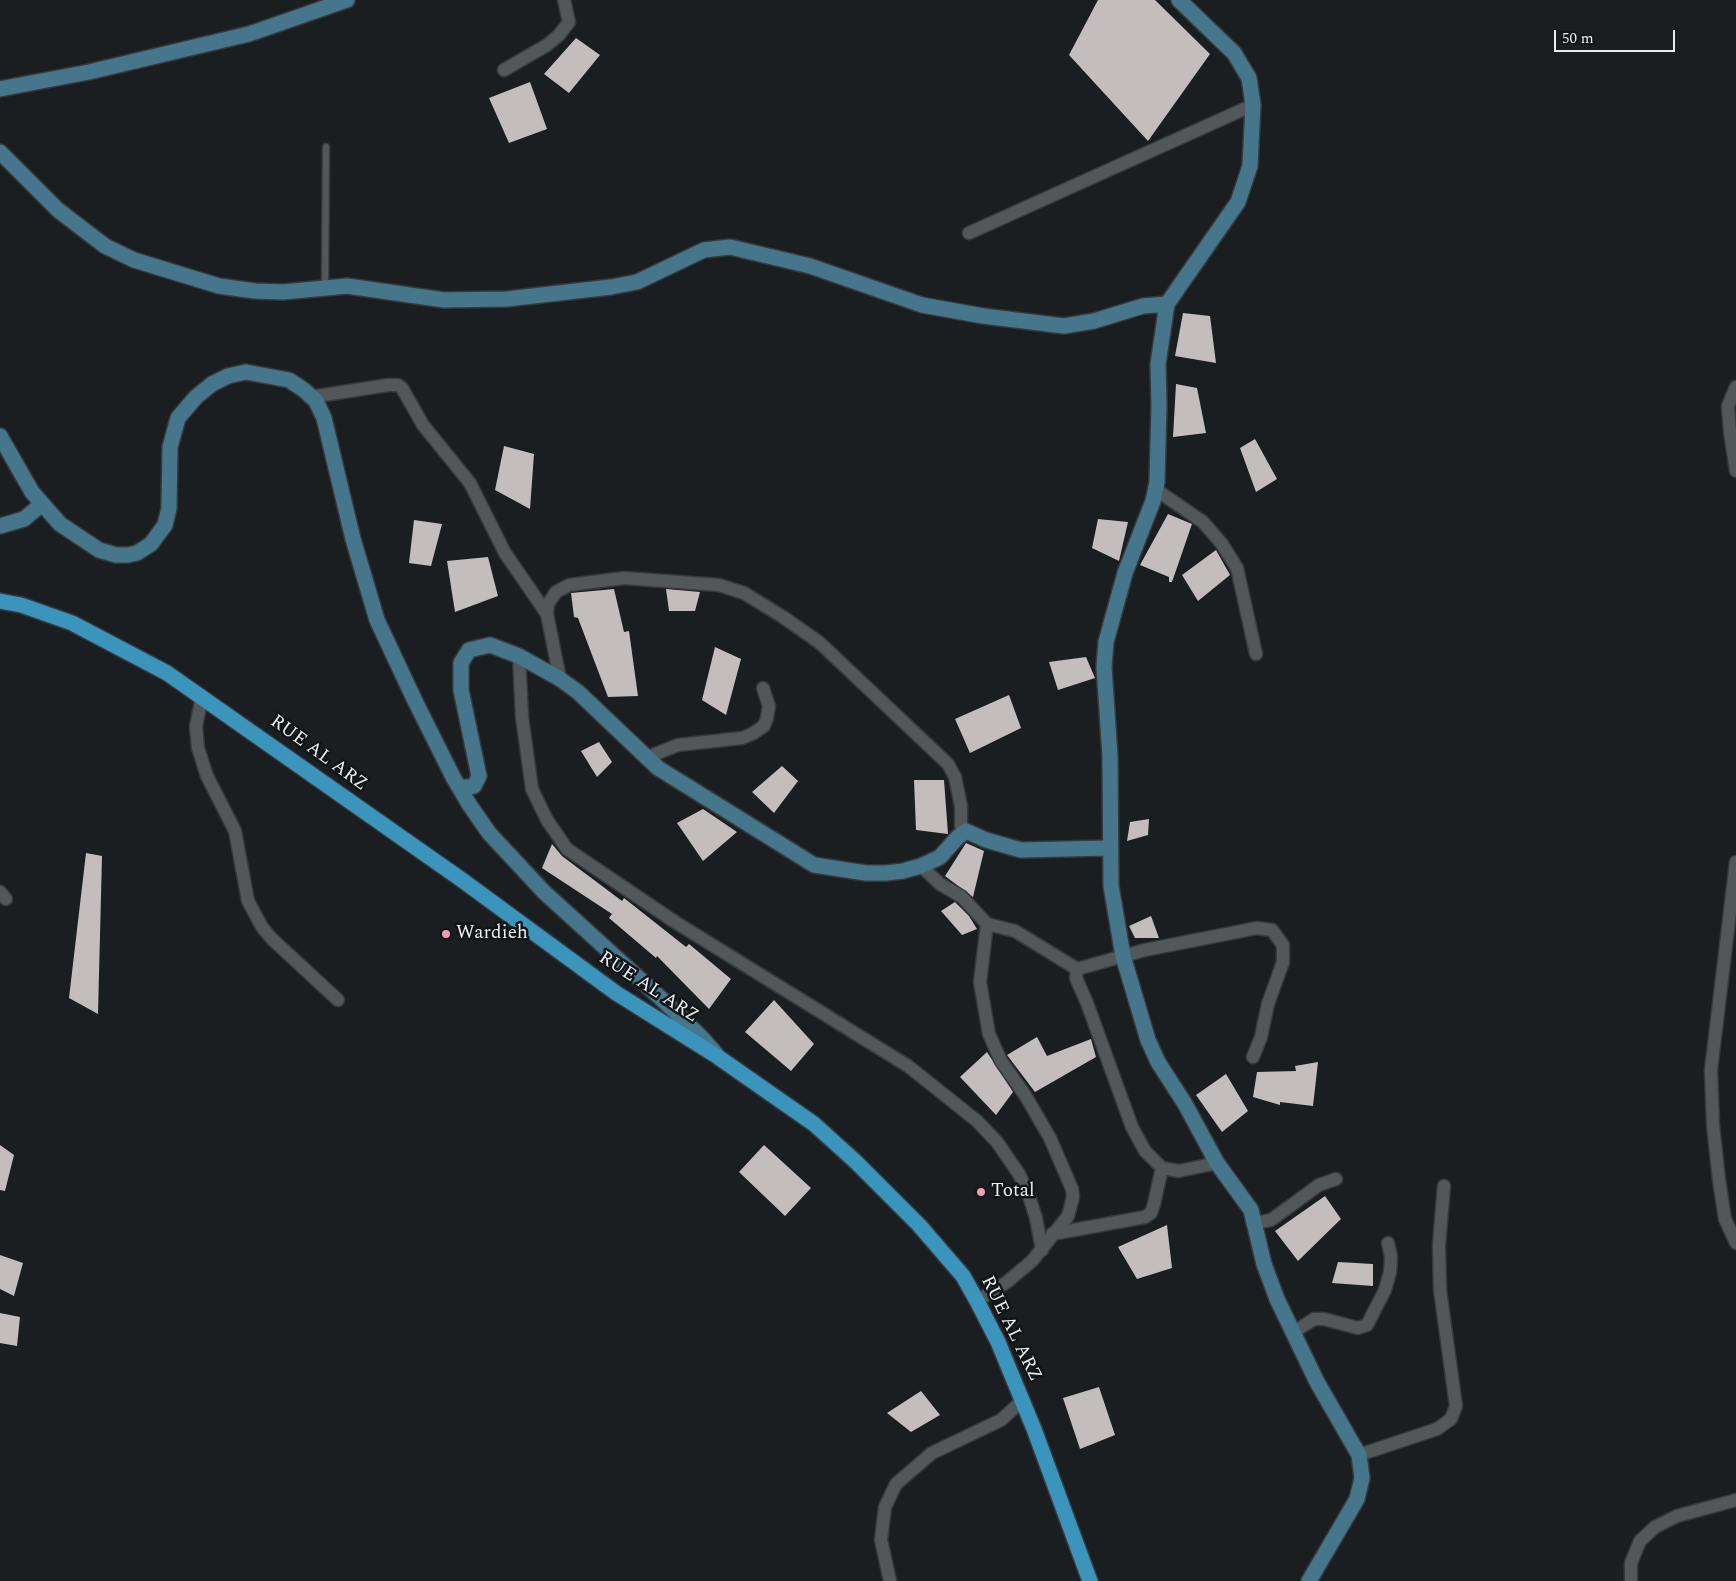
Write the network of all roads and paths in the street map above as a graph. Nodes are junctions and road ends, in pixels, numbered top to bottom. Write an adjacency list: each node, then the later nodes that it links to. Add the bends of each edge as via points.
1 (347, 0): 5 (street, via 249,34 89,72)
2 (564, 0): 4 (street, via 569,22 559,35)
3 (1179, 0): 6 (street, via 1234,53 1249,78)
4 (504, 70)
5 (0, 89)
6 (1253, 105): 9 (street); 11 (street, via 1250,166 1238,202)
7 (326, 147): 10 (lane)
8 (0, 152): 10 (street, via 58,210 105,246 134,260 219,286 282,292)
9 (969, 233)
10 (325, 288): 11 (street, via 347,286 444,300 540,296 637,282 704,250 730,247 810,266 922,305 1023,322 1064,326 1094,321 1143,306)
11 (1167, 304): 16 (street, via 1158,364)
12 (1736, 388): 15 (street, via 1728,406)
13 (311, 397): 17 (street, via 290,380 246,372 212,384 196,397 178,418 170,447 169,508 165,525 151,544 137,553 116,555 99,550 60,524); 20 (street, via 388,385 402,388 423,425 470,483 505,552); 27 (street, via 324,418 352,539 377,620)
14 (0, 436): 17 (street)
15 (1736, 471)
16 (1155, 489): 21 (street, via 1203,522 1237,568); 29 (street, via 1125,573 1106,642)
17 (42, 504): 18 (street, via 24,519)
18 (0, 526)
19 (0, 601): 25 (main road, RUE AL ARZ, via 72,623 167,673)
20 (547, 614): 23 (street); 28 (street, via 548,604 556,592 582,581 624,578 690,582 719,585 744,593 820,643 948,764 955,777 961,826)
21 (1256, 654)
22 (519, 656): 23 (street); 27 (street, via 490,645 476,647 465,655 460,673 461,690 479,776 474,786); 46 (street, via 522,717 532,788 546,820 567,849 676,922 908,1066 977,1121 997,1142 1019,1174 1033,1210)
23 (560, 679): 26 (street, via 592,705)
24 (763, 688): 26 (street, via 769,706 767,718 764,726 752,734 678,745)
25 (202, 697): 35 (street, via 196,726 198,748 207,776 235,831 245,887 254,913 272,939); 36 (main road, RUE AL ARZ, via 616,993)
26 (645, 758): 31 (street, via 814,865 886,874)
27 (460, 788): 36 (street, via 489,833 544,892 666,1003)
28 (966, 831): 29 (street, via 1021,850); 31 (street, via 940,857)
29 (1110, 848): 33 (street, via 1111,886)
30 (1736, 862): 45 (street, via 1711,1070 1719,1180 1725,1219)
31 (921, 866): 32 (street, via 940,884 962,897)
32 (987, 924): 34 (street, via 1015,932); 43 (street, via 980,982 989,1034 1000,1061 1050,1138 1072,1189 1072,1207 1068,1216)
33 (1123, 956): 34 (street); 37 (street, via 1257,928 1272,930 1283,945 1283,962); 38 (street, via 1148,1040)
34 (1077, 969): 39 (street, via 1076,978 1132,1127 1145,1150)
35 (338, 1000)
36 (718, 1057): 47 (main road, RUE AL ARZ, via 814,1124 856,1162 920,1225 963,1276)
37 (1254, 1057)
38 (1217, 1163): 39 (street, via 1179,1171); 42 (street, via 1242,1196)
39 (1162, 1168): 43 (street, via 1151,1213 1145,1217)
40 (1336, 1179): 42 (street, via 1319,1185 1271,1220)
41 (1444, 1186): 50 (street, via 1439,1245 1440,1290 1456,1406 1451,1419 1437,1429)
42 (1255, 1223): 48 (street, via 1270,1282)
43 (1052, 1234): 46 (street)
44 (1388, 1243): 48 (street, via 1390,1272 1367,1325 1358,1328 1314,1319)
45 (1736, 1243)
46 (1042, 1250): 47 (street, via 1021,1271)
47 (977, 1301): 49 (main road, RUE AL ARZ)
48 (1294, 1332): 50 (street, via 1316,1382)
49 (1022, 1401): 52 (street, via 1001,1420 932,1454 896,1484 885,1507 882,1531 883,1556); 53 (main road, RUE AL ARZ)
50 (1359, 1455): 54 (street, via 1362,1478 1358,1499)
51 (1736, 1500): 55 (street, via 1676,1516 1655,1527 1640,1540 1631,1563)
52 (890, 1581)
53 (1090, 1581)
54 (1309, 1581)
55 (1631, 1581)

